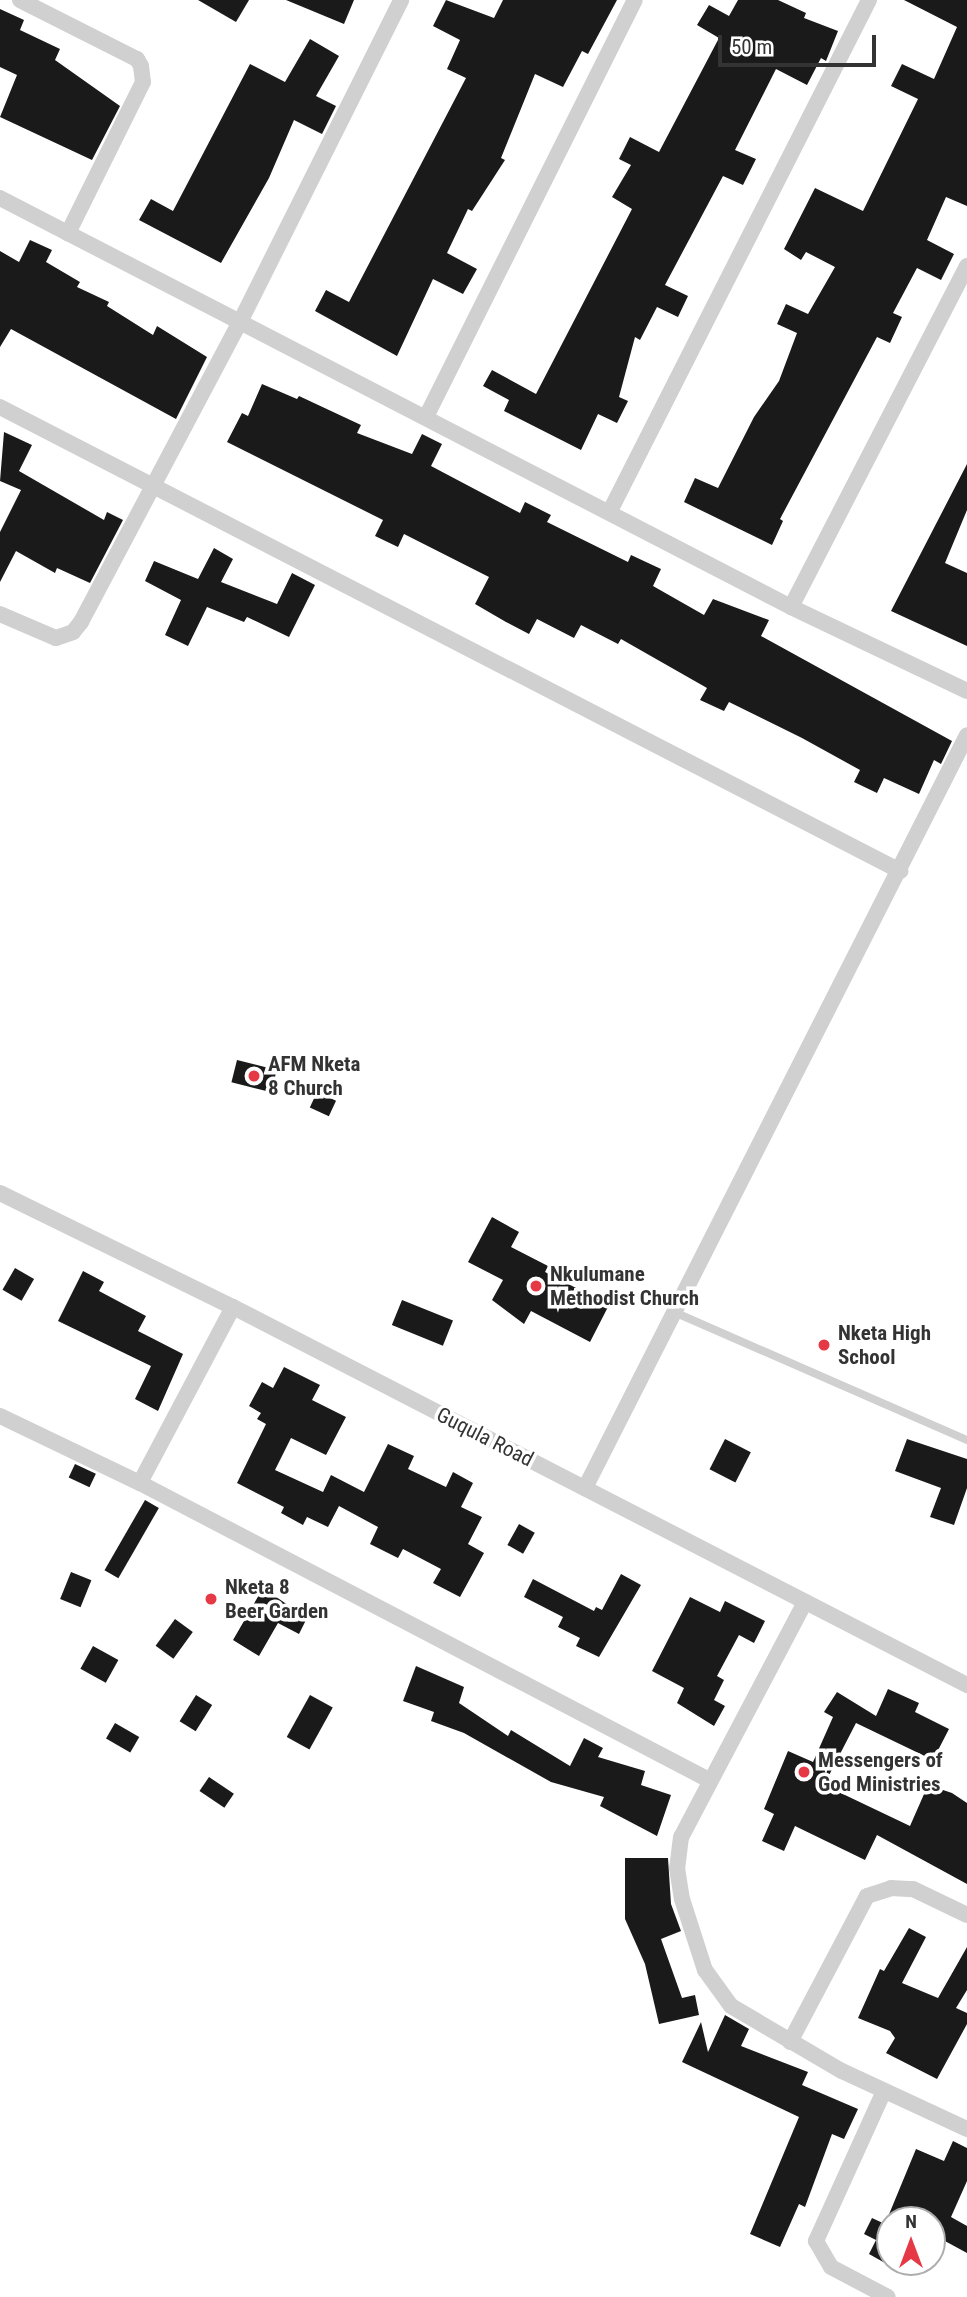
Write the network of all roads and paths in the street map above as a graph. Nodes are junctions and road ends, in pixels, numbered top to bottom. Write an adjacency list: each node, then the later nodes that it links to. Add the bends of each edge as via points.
1 (20, 0): 6 (street, via 137,59 141,66 143,82)
2 (401, 0): 8 (street)
3 (635, 0): 10 (street)
4 (869, 0): 12 (street)
5 (0, 198): 6 (street)
6 (68, 233): 8 (street)
7 (967, 267): 13 (street)
8 (240, 321): 10 (street); 11 (street)
9 (0, 407): 11 (street)
10 (426, 418): 12 (street)
11 (153, 485): 14 (street, via 73,632 56,638 43,636); 17 (street)
12 (610, 511): 13 (street)
13 (791, 607): 15 (street)
14 (0, 614)
15 (967, 691)
16 (967, 735): 17 (street)
17 (900, 871): 20 (street)
18 (0, 1193): 19 (street, Guqula Road)
19 (233, 1307): 23 (street); 24 (street, Guqula Road)
20 (674, 1312): 22 (lane); 24 (street)
21 (0, 1416): 23 (street)
22 (967, 1440)
23 (140, 1483): 27 (street)
24 (585, 1488): 25 (street, Guqula Road)
25 (804, 1604): 26 (street, Guqula Road); 27 (street)
26 (967, 1685)
27 (709, 1780): 29 (street, via 678,1852 682,1899 705,1970 718,1993 742,2015)
28 (967, 1915): 29 (street, via 913,1889 891,1888 867,1896)
29 (790, 2042): 30 (street)
30 (884, 2091): 31 (street); 32 (street, via 816,2241 820,2255 831,2266)
31 (967, 2129)
32 (888, 2297)

